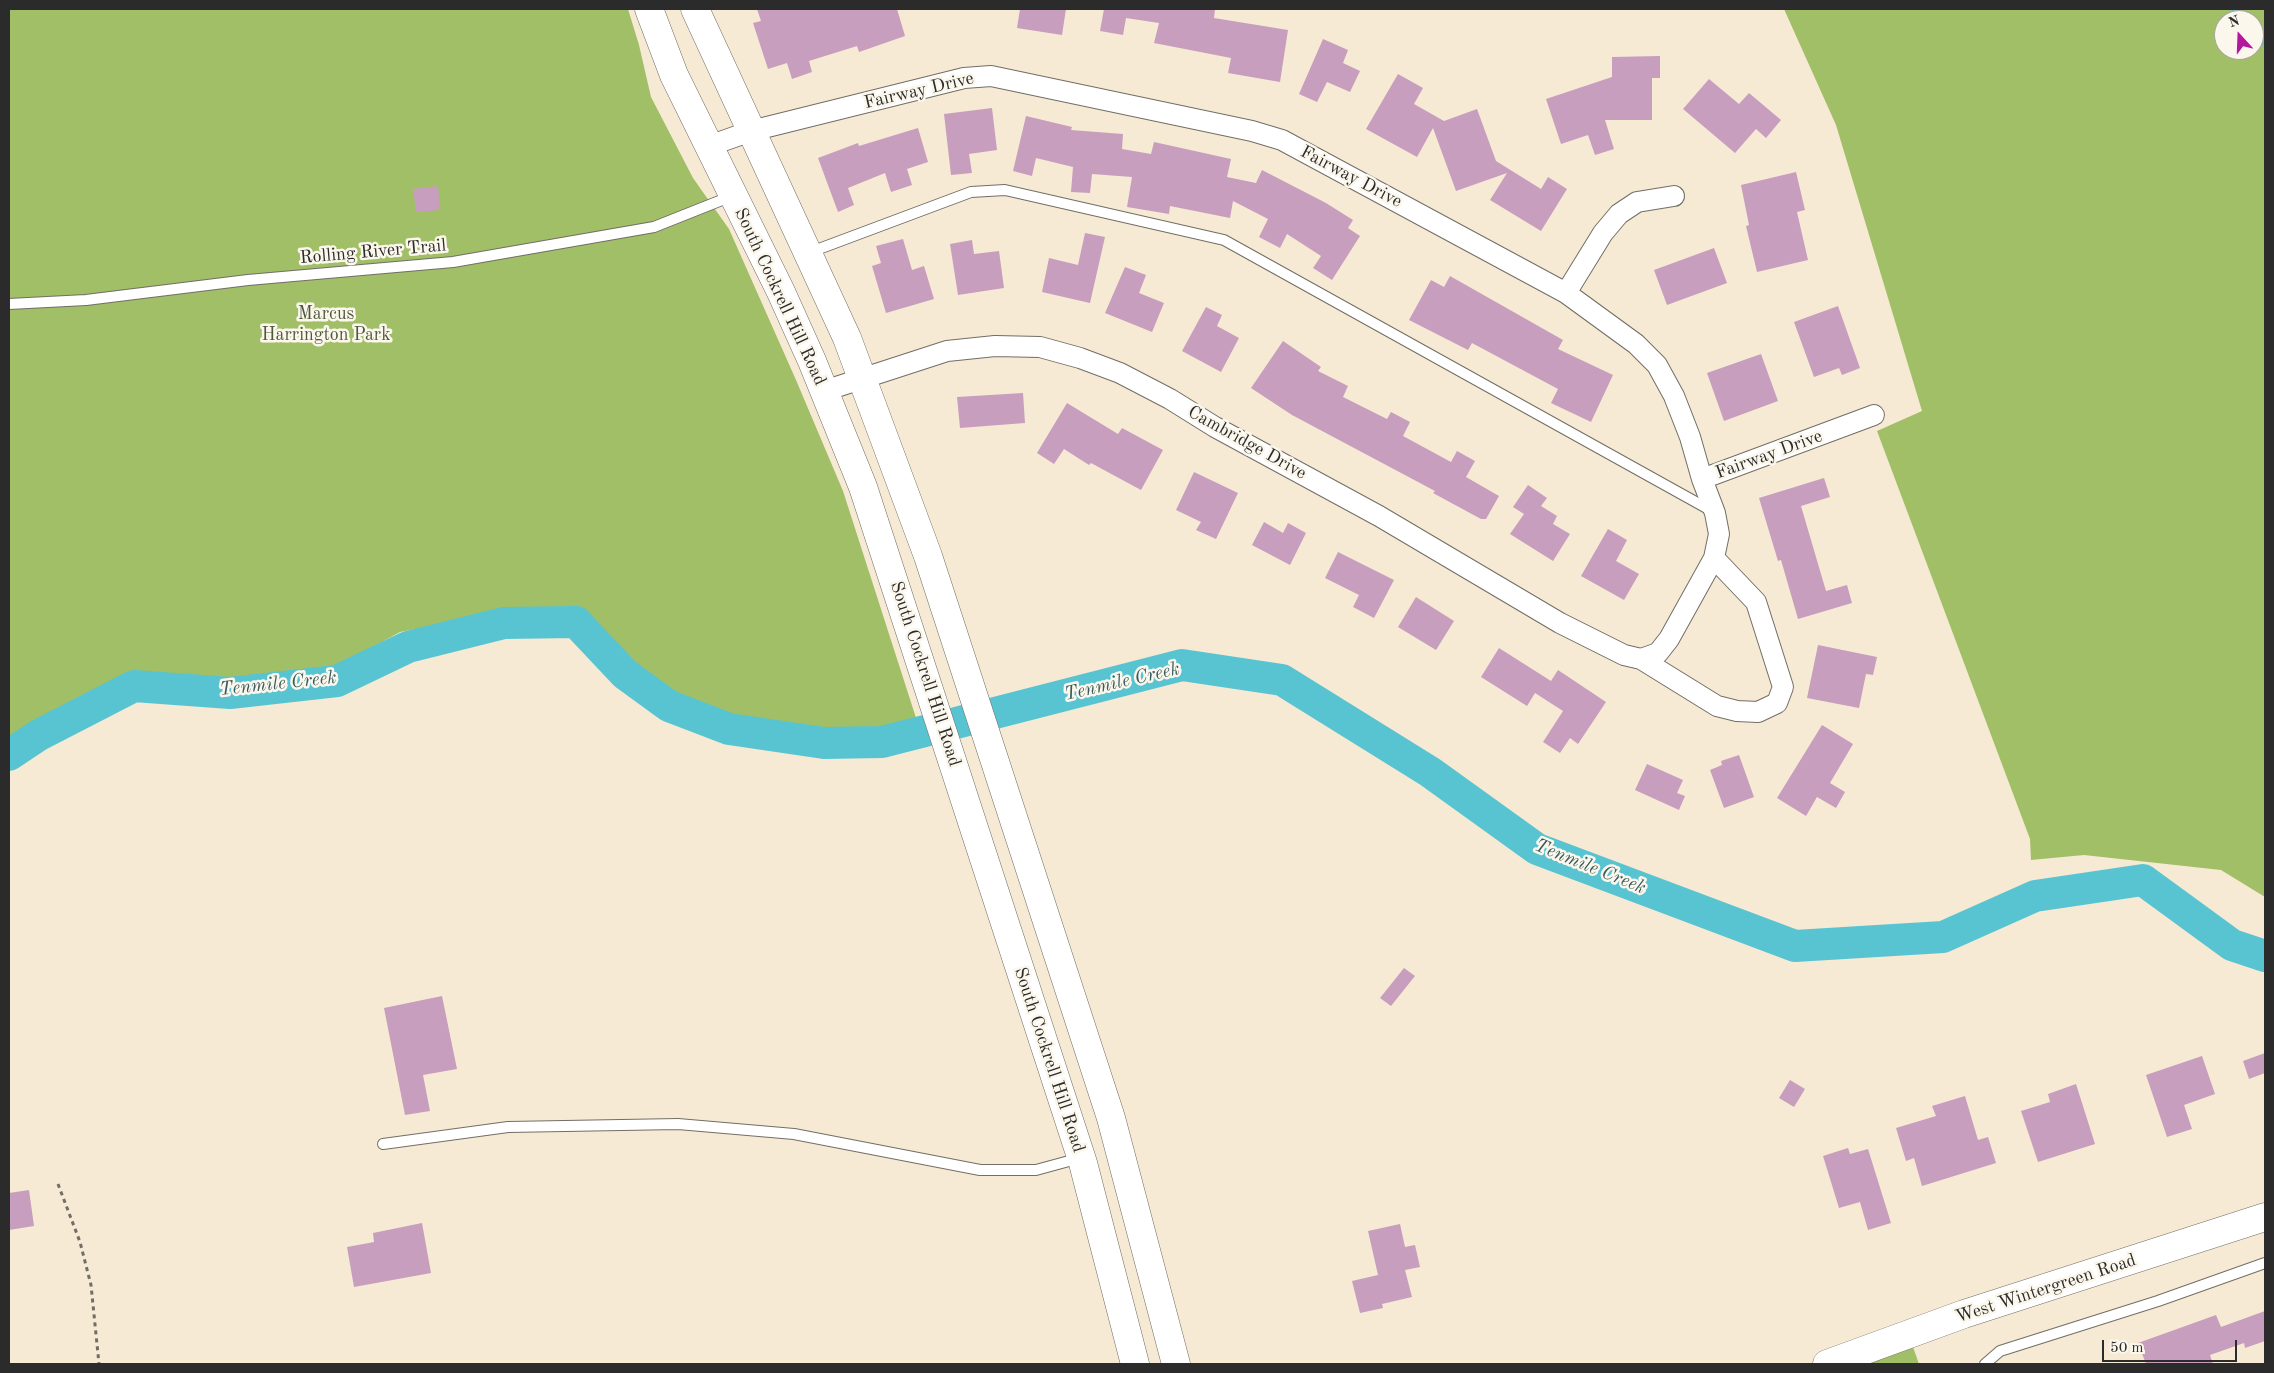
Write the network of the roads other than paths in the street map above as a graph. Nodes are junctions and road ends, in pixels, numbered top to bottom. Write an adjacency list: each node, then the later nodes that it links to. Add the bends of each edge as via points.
1 (649, 9): 4 (main road, South Cockrell Hill Road, via 674,74)
2 (696, 9): 3 (main road)
3 (751, 132): 4 (street, Fairway Drive); 5 (main road); 9 (street, Fairway Drive, via 964,78 991,76 1023,81 1282,140)
4 (709, 146): 6 (main road, South Cockrell Hill Road)
5 (774, 181): 6 (main road); 8 (main road)
6 (733, 196): 10 (lane, Rolling River Trail, via 654,227 453,262 248,280 86,300); 12 (main road, South Cockrell Hill Road, via 781,292)
7 (1674, 196): 9 (street, via 1637,202 1619,214 1603,233)
8 (808, 253): 11 (main road); 15 (lane, via 972,192 1005,190 1224,240)
9 (1566, 293): 14 (street, Fairway Drive, via 1636,344 1656,365 1674,396)
10 (9, 304)
11 (862, 378): 12 (street, Cambridge Drive); 17 (street, Cambridge Drive, via 947,351 996,346 1040,347 1080,358 1120,373 1170,399 1379,516 1560,623 1624,655); 19 (main road, via 956,637)
12 (824, 391): 20 (main road, South Cockrell Hill Road, via 863,487)
13 (1874, 415): 14 (street, Fairway Drive)
14 (1702, 479): 15 (street)
15 (1715, 513): 16 (street, via 1719,534)
16 (1714, 558): 17 (street, via 1669,639 1658,653); 17 (street, Cambridge Drive, via 1756,602 1784,687 1777,703 1758,712 1717,706)
17 (1641, 659)
18 (382, 1144): 20 (lane, via 508,1127 678,1124 794,1134 980,1170 1036,1170)
19 (1122, 1154): 20 (main road); 24 (main road)
20 (1082, 1160): 23 (main road, South Cockrell Hill Road)
21 (2265, 1217): 25 (main road, West Wintergreen Road, via 1964,1314)
22 (2265, 1263): 26 (lane, via 2000,1351)
23 (1134, 1364)
24 (1176, 1364)
25 (1828, 1364)
26 (1985, 1364)

